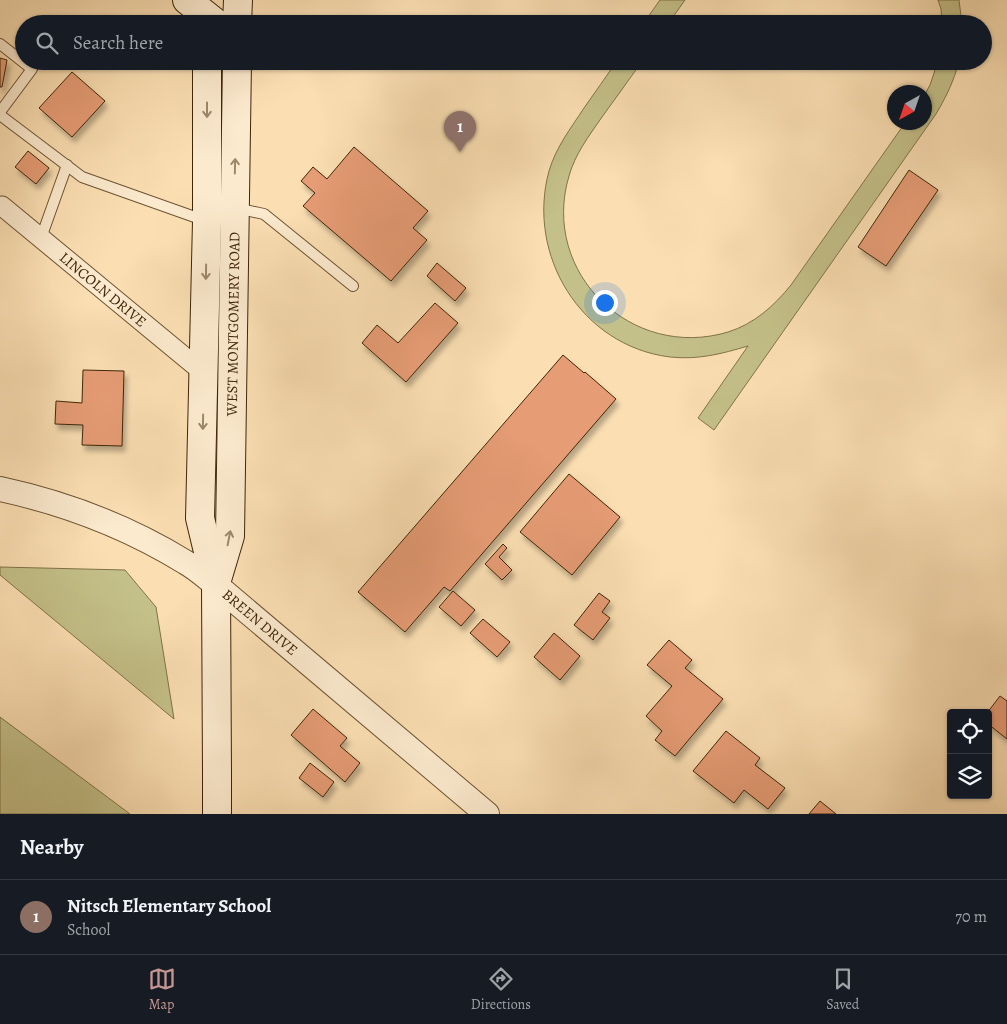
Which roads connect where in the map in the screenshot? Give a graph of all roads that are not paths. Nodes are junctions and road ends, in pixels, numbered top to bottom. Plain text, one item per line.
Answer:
1 (187, 0) edge
2 (238, 0) edge
3 (209, 15) edge
4 (238, 15) edge
5 (0, 44) edge
6 (15, 56) edge
7 (31, 70) edge
8 (208, 70) edge
9 (237, 70) edge
10 (0, 114) edge
11 (67, 165) junction
12 (2, 206) dead end
13 (235, 208) junction
14 (206, 221) junction
15 (41, 238) junction
16 (354, 286) dead end
17 (204, 373) junction
18 (0, 489) edge
19 (216, 585) junction
20 (216, 814) edge
21 (487, 814) edge

1 - 3 main road
2 - 4 main road
5 - 6 lane
7 - 10 lane
8 -> 14 main road, WEST MONTGOMERY ROAD
13 -> 9 main road, WEST MONTGOMERY ROAD
10 - 11 lane
11 - 14 lane
11 - 15 lane
12 - 15 street, LINCOLN DRIVE
13 - 16 lane
19 -> 13 main road, WEST MONTGOMERY ROAD
14 -> 17 main road, WEST MONTGOMERY ROAD
15 - 17 street, LINCOLN DRIVE
17 -> 19 main road, WEST MONTGOMERY ROAD
18 - 19 street, BREEN DRIVE
19 - 20 main road, WEST MONTGOMERY ROAD
19 - 21 street, BREEN DRIVE

